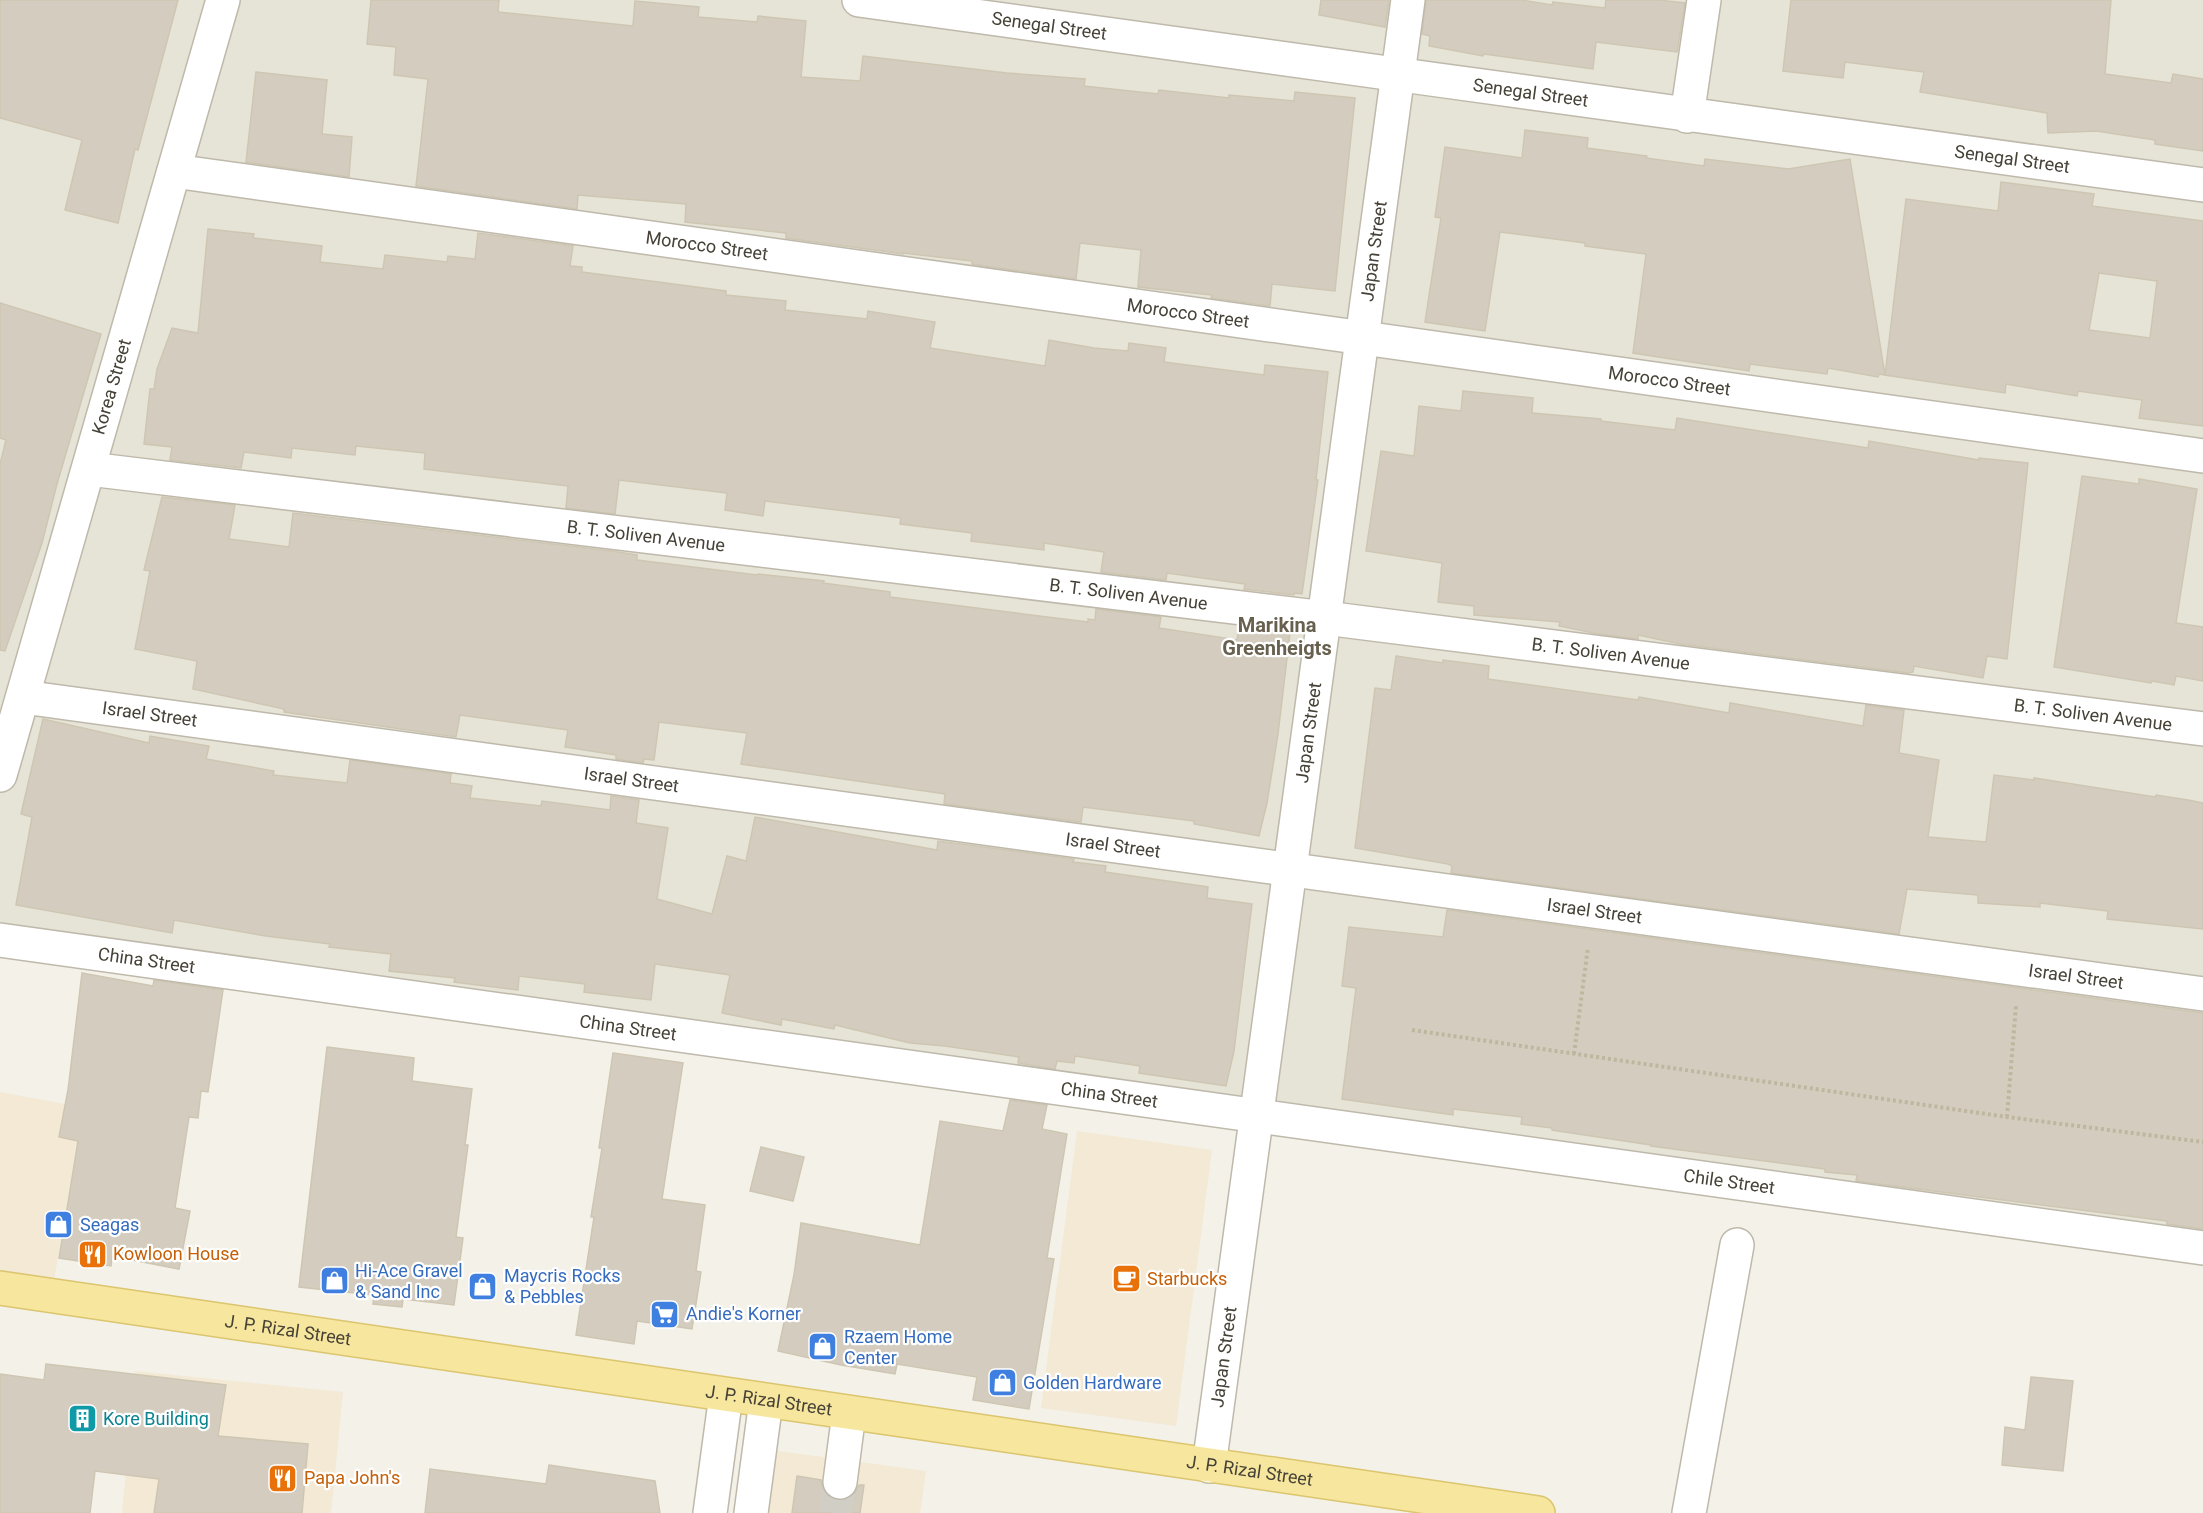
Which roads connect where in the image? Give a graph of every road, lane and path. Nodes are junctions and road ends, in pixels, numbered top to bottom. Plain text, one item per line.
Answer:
1 (223, 0) edge
2 (859, 0) edge
3 (1408, 0) edge
4 (1704, 0) edge
5 (1398, 74) junction
6 (1687, 116) junction
7 (174, 171) junction
8 (2203, 185) edge
9 (1362, 338) junction
10 (2203, 456) edge
11 (89, 469) junction
12 (1325, 618) junction
13 (23, 696) junction
14 (2203, 729) edge
15 (0, 775) edge
16 (1290, 869) junction
17 (1593, 910) junction
18 (0, 940) edge
19 (2019, 968) junction
20 (2203, 994) edge
21 (1412, 1030) dead end
22 (1574, 1054) junction
23 (1256, 1115) junction
24 (2007, 1118) junction
25 (2203, 1142) edge
26 (1737, 1245) dead end
27 (2203, 1248) edge
28 (0, 1288) edge
29 (726, 1395) junction
30 (766, 1401) junction
31 (849, 1413) junction
32 (1209, 1466) junction
33 (840, 1482) tunnel mouth
34 (710, 1513) edge
35 (751, 1513) edge
36 (1538, 1513) edge
37 (1689, 1513) edge

1 - 7 street, Korea Street
2 - 5 street, Senegal Street
3 - 5 street, Japan Street
4 - 6 street
5 - 6 street, Senegal Street
5 - 9 street, Japan Street
6 - 8 street, Senegal Street
7 - 9 street, Morocco Street
7 - 11 street, Korea Street
9 - 10 street, Morocco Street
9 - 12 street, Japan Street
11 - 12 street, B. T. Soliven Avenue
11 - 13 street, Korea Street
12 - 14 street, B. T. Soliven Avenue
12 - 16 street, Japan Street
13 - 15 street, Korea Street
13 - 16 street, Israel Street
16 - 17 street, Israel Street
16 - 23 street, Japan Street
17 - 19 street, Israel Street
17 - 22 path
18 - 23 street, China Street
19 - 20 street, Israel Street
19 - 24 path
21 - 22 path
22 - 24 path
23 - 27 street, Chile Street
23 - 32 street, Japan Street
24 - 25 path
26 - 37 street
28 - 29 main road, J. P. Rizal Street
29 - 30 main road, J. P. Rizal Street
29 - 34 street
30 - 31 main road, J. P. Rizal Street
30 - 35 street
31 - 32 main road, J. P. Rizal Street
31 - 33 street
32 - 36 main road, J. P. Rizal Street

